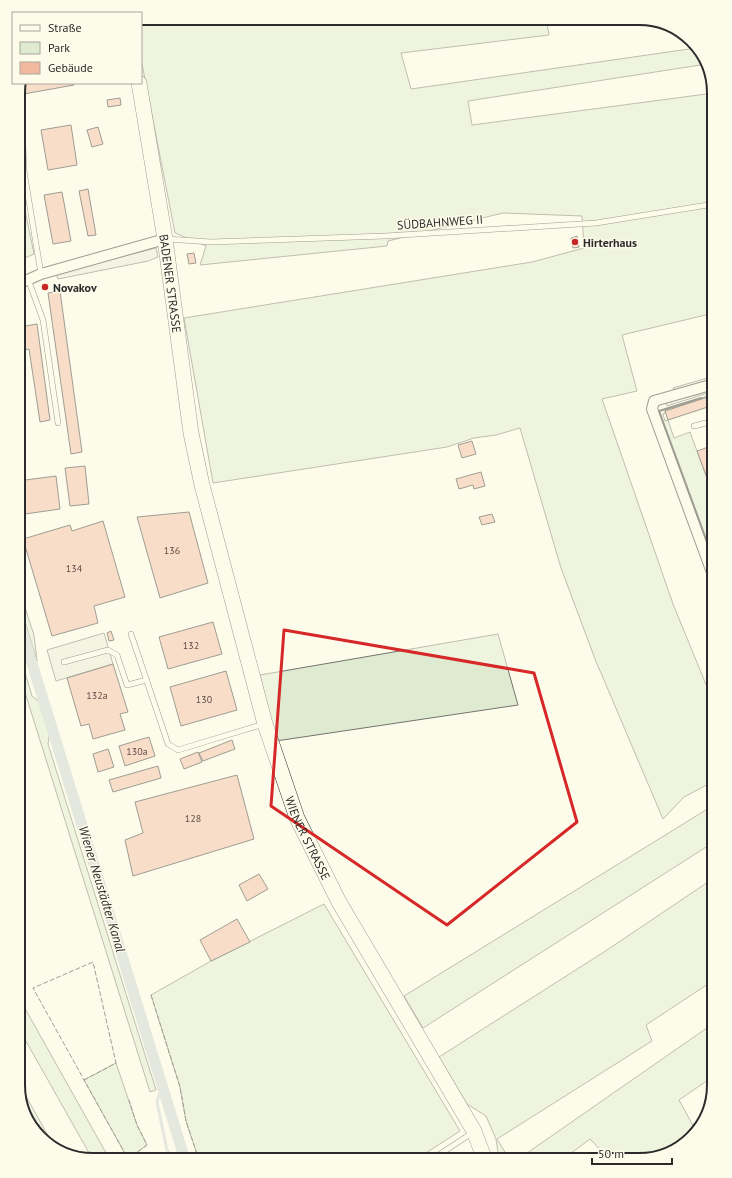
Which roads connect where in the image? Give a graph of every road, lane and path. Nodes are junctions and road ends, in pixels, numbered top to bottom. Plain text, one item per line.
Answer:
1 (139, 84) edge
2 (25, 177) edge
3 (707, 205) edge
4 (165, 239) junction
5 (41, 274) junction
6 (28, 279) junction
7 (25, 280) edge
8 (707, 386) edge
9 (58, 423) dead end
10 (707, 423) edge
11 (694, 426) dead end
12 (202, 485) joint
13 (707, 559) edge
14 (131, 634) dead end
15 (64, 662) dead end
16 (147, 680) junction
17 (265, 724) junction
18 (474, 1131) junction
19 (441, 1153) edge
20 (483, 1153) edge

1 - 4 main road, BADENER STRASSE
2 - 5 lane
3 - 4 lane, SÜDBAHNWEG II
4 - 5 street
4 - 12 main road, BADENER STRASSE
5 - 6 street
6 - 7 street
6 - 9 lane
8 - 13 street
10 - 11 lane
12 - 17 main road, WIENER STRASSE
14 - 16 lane
15 - 16 lane
16 - 17 lane
17 - 18 main road, WIENER STRASSE
18 - 19 lane
18 - 20 main road, WIENER STRASSE

